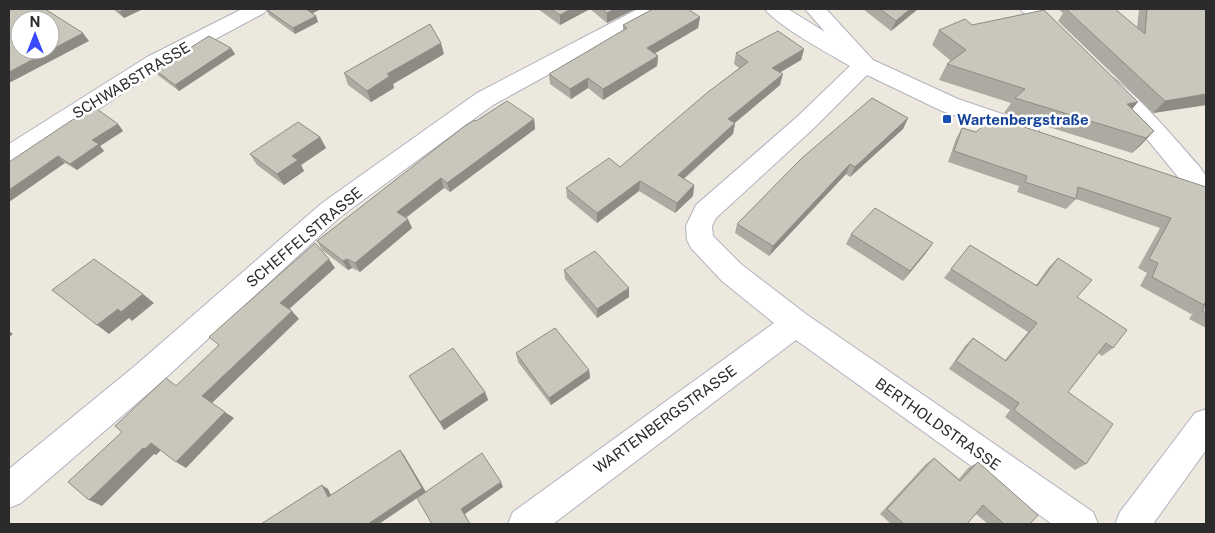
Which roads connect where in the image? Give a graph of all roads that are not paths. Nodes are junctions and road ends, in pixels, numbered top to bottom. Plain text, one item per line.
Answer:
1 (257, 9) edge
2 (654, 9) edge
3 (775, 9) edge
4 (814, 9) edge
5 (1030, 9) edge
6 (865, 64) junction
7 (1048, 138) edge
8 (9, 156) edge
9 (1166, 176) edge
10 (1204, 188) edge
11 (796, 323) junction
12 (1206, 424) edge
13 (9, 492) edge
14 (525, 524) edge
15 (1081, 524) edge
16 (1132, 524) edge

1 - 8 street, SCHWABSTRASSE
2 - 13 street, SCHEFFELSTRASSE
3 - 6 street
4 - 6 street
5 - 10 street
6 - 7 street
6 - 11 street
9 - 10 street
11 - 14 street, WARTENBERGSTRASSE
11 - 15 street, BERTHOLDSTRASSE
12 - 16 street

